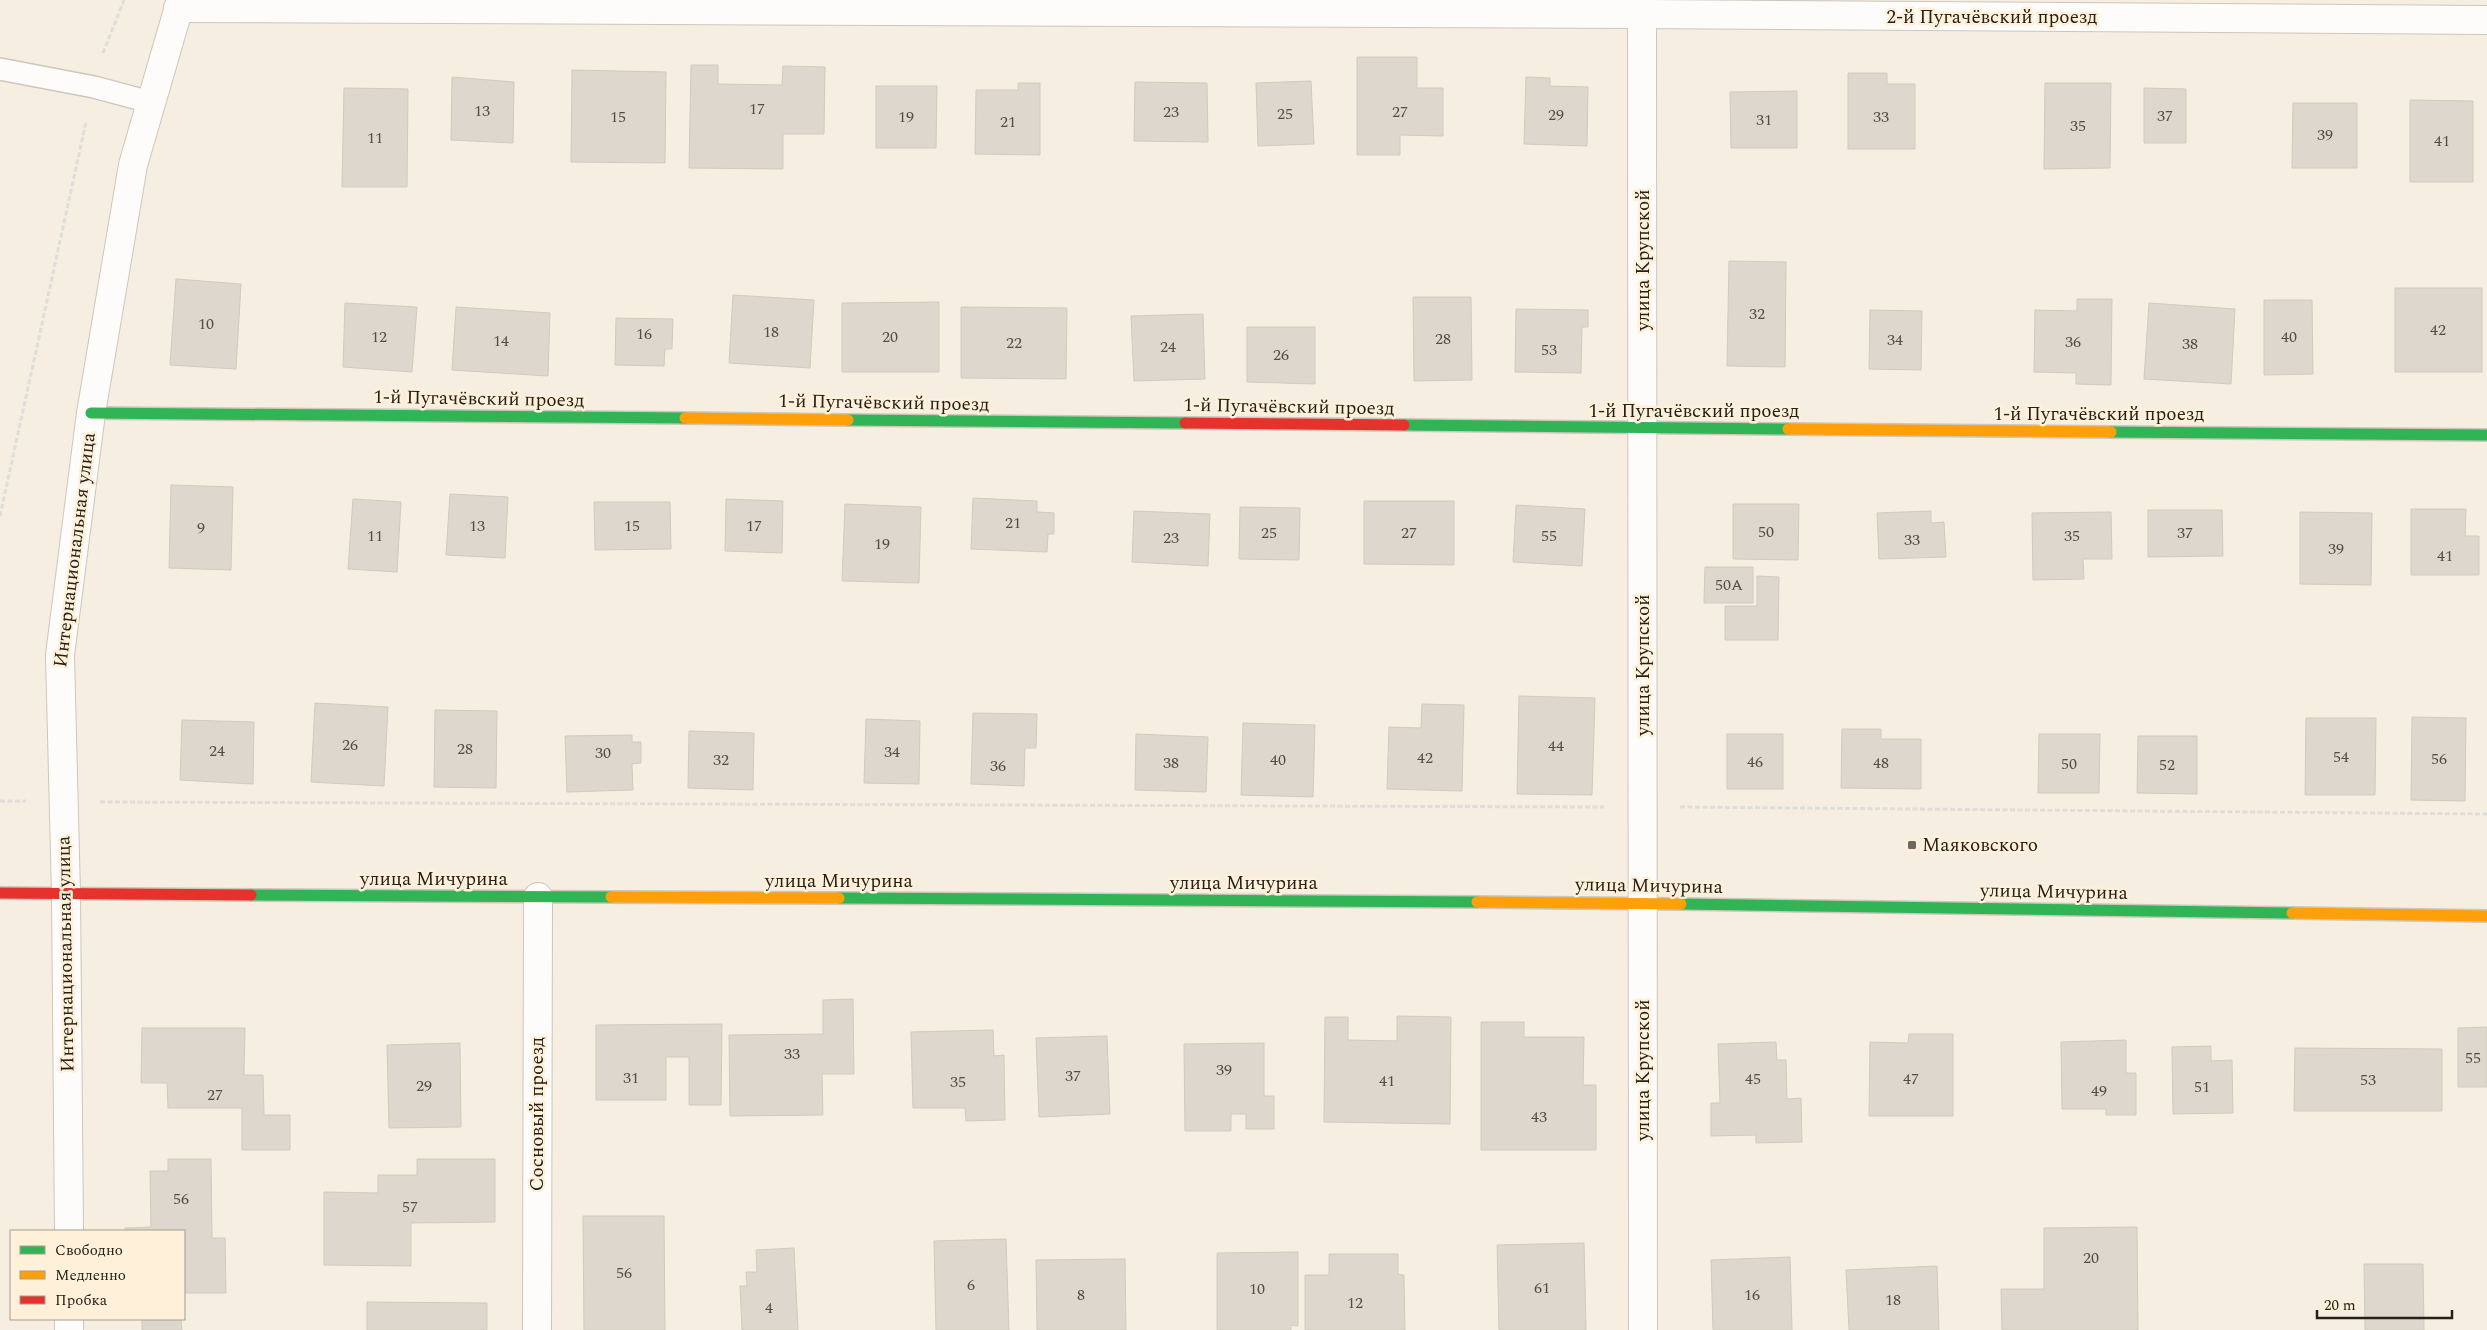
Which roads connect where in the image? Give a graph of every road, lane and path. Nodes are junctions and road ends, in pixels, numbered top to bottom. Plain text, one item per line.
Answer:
1 (124, 0) edge
2 (179, 4) edge
3 (1642, 7) edge
4 (2487, 20) edge
5 (0, 69) edge
6 (94, 87) junction
7 (150, 102) junction
8 (91, 413) junction
9 (1643, 428) junction
10 (2487, 435) edge
11 (0, 516) edge
12 (64, 801) junction
13 (1643, 807) junction
14 (2487, 814) edge
15 (0, 893) edge
16 (66, 894) junction
17 (538, 897) junction
18 (1643, 903) junction
19 (2487, 916) edge
20 (68, 1230) edge
21 (537, 1330) edge
22 (1643, 1330) edge

1 - 6 path
2 - 3 street, 2-й Пугачёвский проезд
2 - 7 street, Интернациональная улица
3 - 4 street, 2-й Пугачёвский проезд
3 - 9 street, улица Крупской
5 - 6 lane
6 - 7 lane
6 - 11 path
7 - 8 street, Интернациональная улица
8 - 9 main road, 1-й Пугачёвский проезд
8 - 12 street, Интернациональная улица
9 - 10 main road, 1-й Пугачёвский проезд
9 - 13 street, улица Крупской
12 - 13 path
12 - 16 street, Интернациональная улица
13 - 14 path
13 - 18 street, улица Крупской
15 - 16 main road, улица Мичурина
16 - 17 main road, улица Мичурина
16 - 20 street, Интернациональная улица
17 - 18 main road, улица Мичурина
17 - 21 street, Сосновый проезд
18 - 19 main road, улица Мичурина
18 - 22 street, улица Крупской

